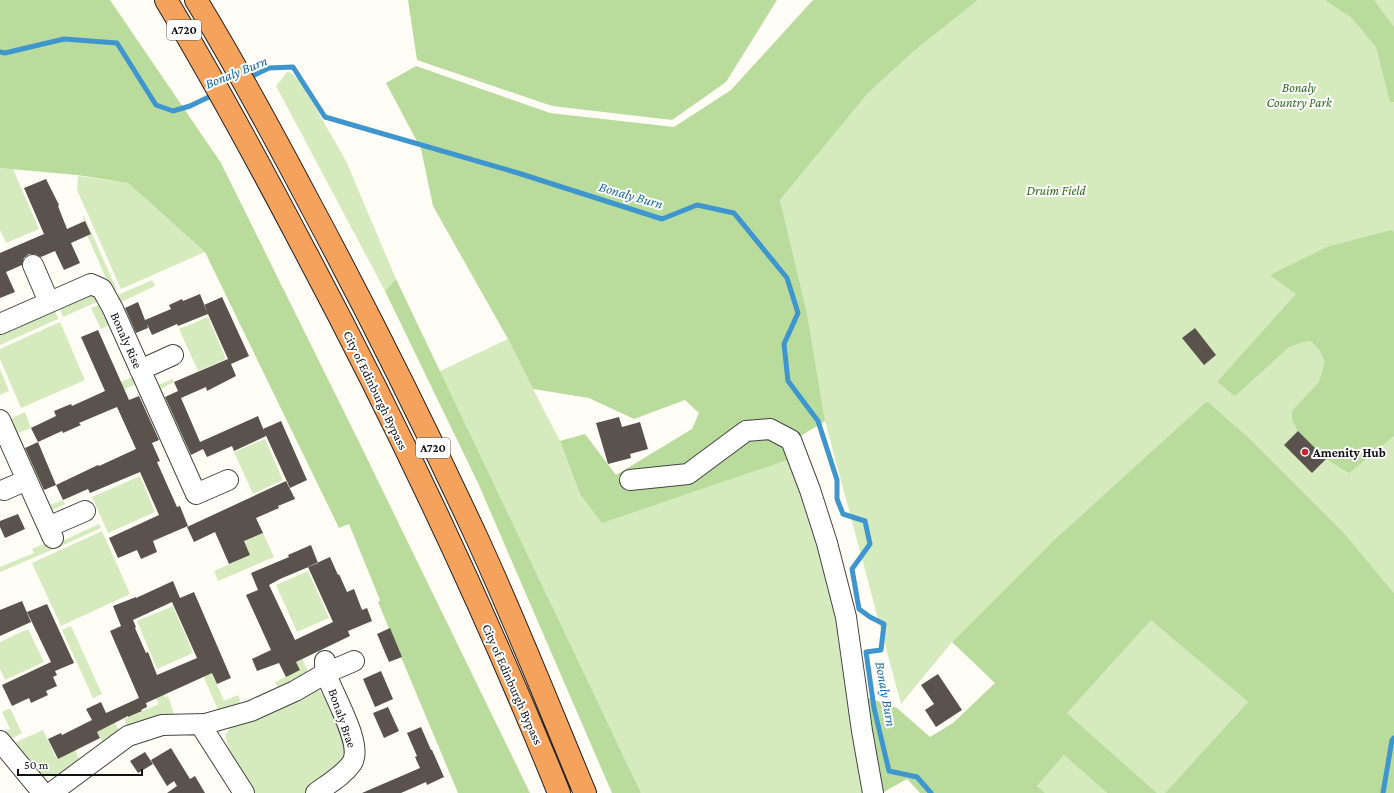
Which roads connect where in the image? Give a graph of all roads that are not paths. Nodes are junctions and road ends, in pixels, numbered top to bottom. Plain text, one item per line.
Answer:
1 (166, 0) edge
2 (196, 0) edge
3 (33, 265) dead end
4 (49, 302) junction
5 (0, 324) edge
6 (173, 355) dead end
7 (140, 370) junction
8 (0, 420) edge
9 (27, 480) junction
10 (228, 480) dead end
11 (630, 480) dead end
12 (4, 490) dead end
13 (85, 511) dead end
14 (354, 661) dead end
15 (325, 666) junction
16 (200, 724) junction
17 (0, 741) edge
18 (43, 793) edge
19 (51, 793) edge
20 (244, 793) edge
21 (316, 793) edge
22 (559, 793) edge
23 (585, 793) edge
24 (873, 793) edge

1 - 22 highway, City of Edinburgh Bypass / A720
2 - 23 highway, City of Edinburgh Bypass / A720
3 - 4 street
4 - 5 street, Bonaly Rise
4 - 7 street, Bonaly Rise
6 - 7 street
7 - 10 street, Bonaly Rise
8 - 9 street
9 - 12 street
9 - 13 street
11 - 24 street
14 - 15 street, Bonaly Brae
15 - 16 street, Bonaly Brae
15 - 21 street, Bonaly Brae
16 - 19 street, Bonaly Brae
16 - 20 street
17 - 18 street

